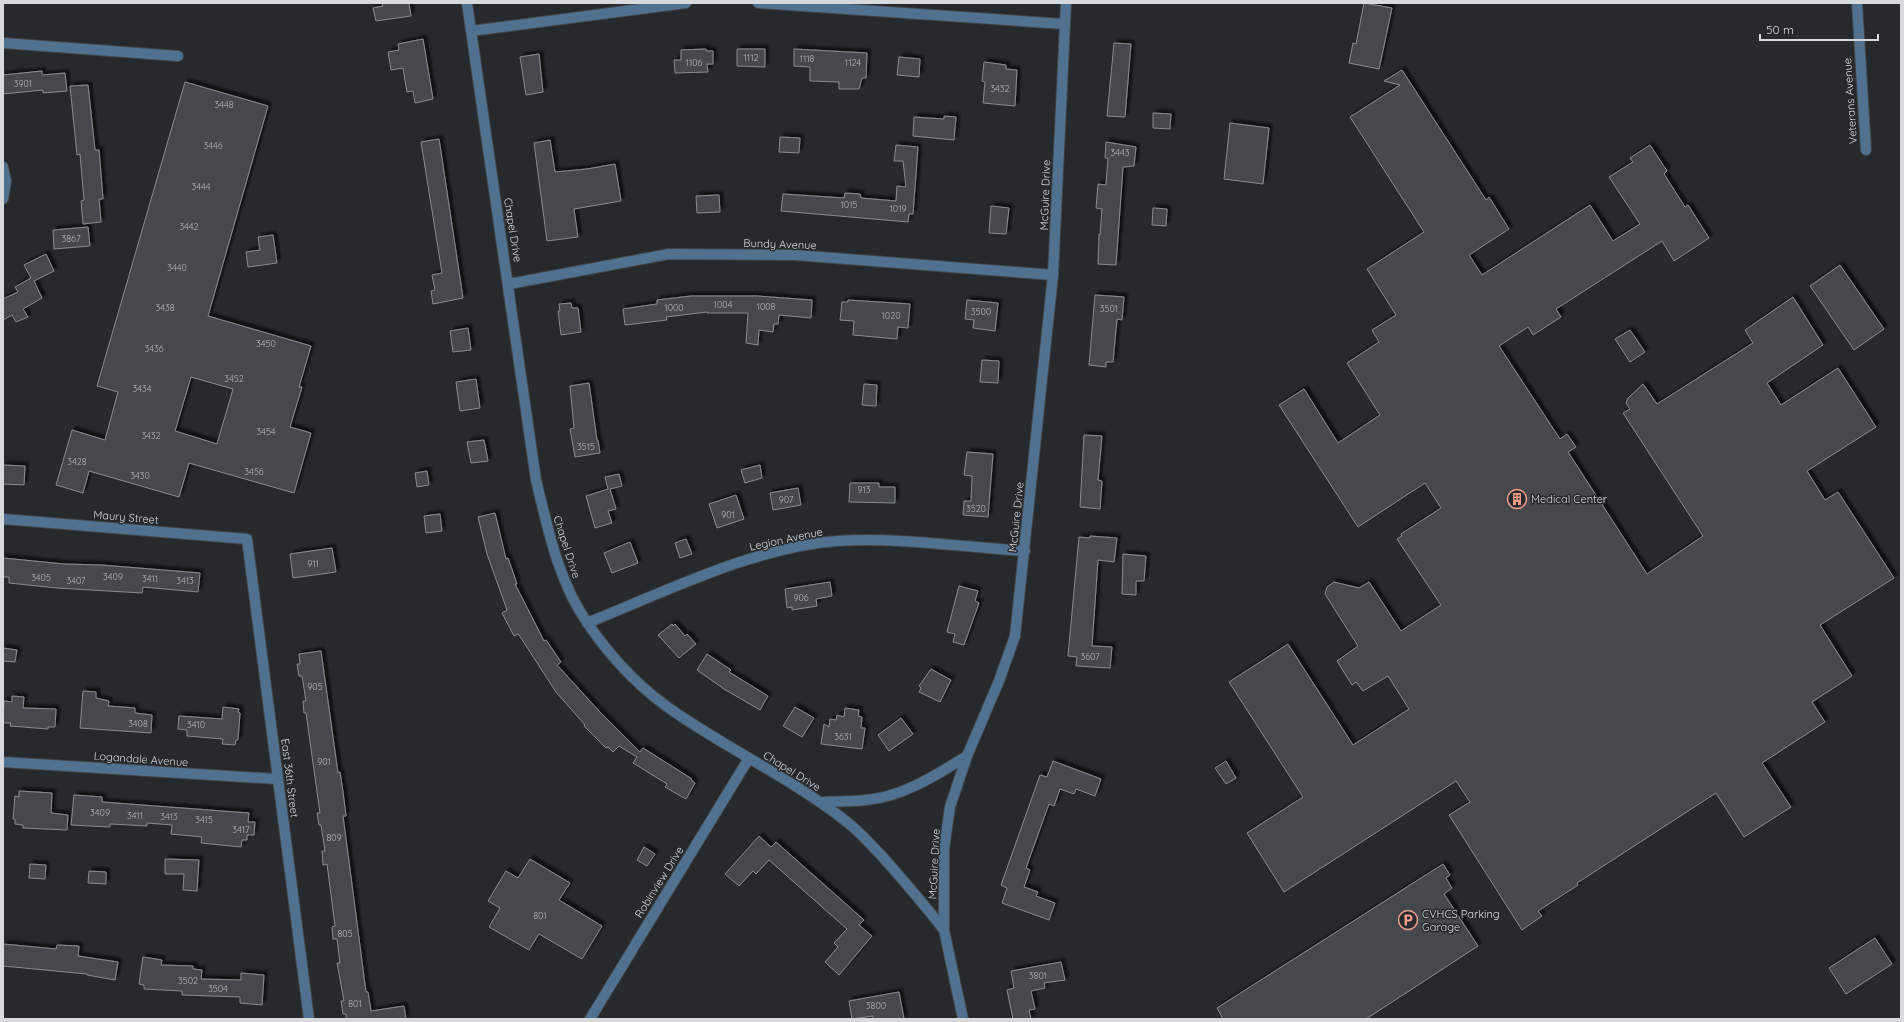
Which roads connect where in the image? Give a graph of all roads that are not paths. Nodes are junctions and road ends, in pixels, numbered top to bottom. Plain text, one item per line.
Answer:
1 (466, 3) edge
2 (686, 3) edge
3 (758, 3) edge
4 (1066, 3) edge
5 (1856, 3) edge
6 (1064, 24) junction
7 (471, 31) junction
8 (3, 43) edge
9 (178, 56) dead end
10 (1866, 150) dead end
11 (3, 167) edge
12 (3, 199) edge
13 (1053, 275) junction
14 (508, 284) junction
15 (3, 519) edge
16 (247, 539) joint
17 (1025, 551) junction
18 (588, 623) junction
19 (967, 756) junction
20 (749, 758) junction
21 (3, 762) edge
22 (278, 779) junction
23 (820, 802) junction
24 (944, 930) junction
25 (309, 1019) edge
26 (590, 1019) edge
27 (963, 1019) edge

1 - 7 street, Chapel Drive
2 - 7 street
3 - 6 street
4 - 6 street, McGuire Drive
5 - 10 street, Veterans Avenue
6 - 13 street, McGuire Drive
7 - 14 street, Chapel Drive
8 - 9 street
11 - 12 street
13 - 14 street, Bundy Avenue
13 - 17 street, McGuire Drive
14 - 18 street, Chapel Drive
15 - 16 street, Maury Street
16 - 22 street, East 36th Street
17 - 18 street, Legion Avenue
17 - 19 street, McGuire Drive
18 - 20 street, Chapel Drive
19 - 23 street
19 - 24 street, McGuire Drive
20 - 23 street, Chapel Drive
20 - 26 street, Robinview Drive
21 - 22 street, Logandale Avenue
22 - 25 street, East 36th Street
23 - 24 street, Chapel Drive
24 - 27 street, McGuire Drive

